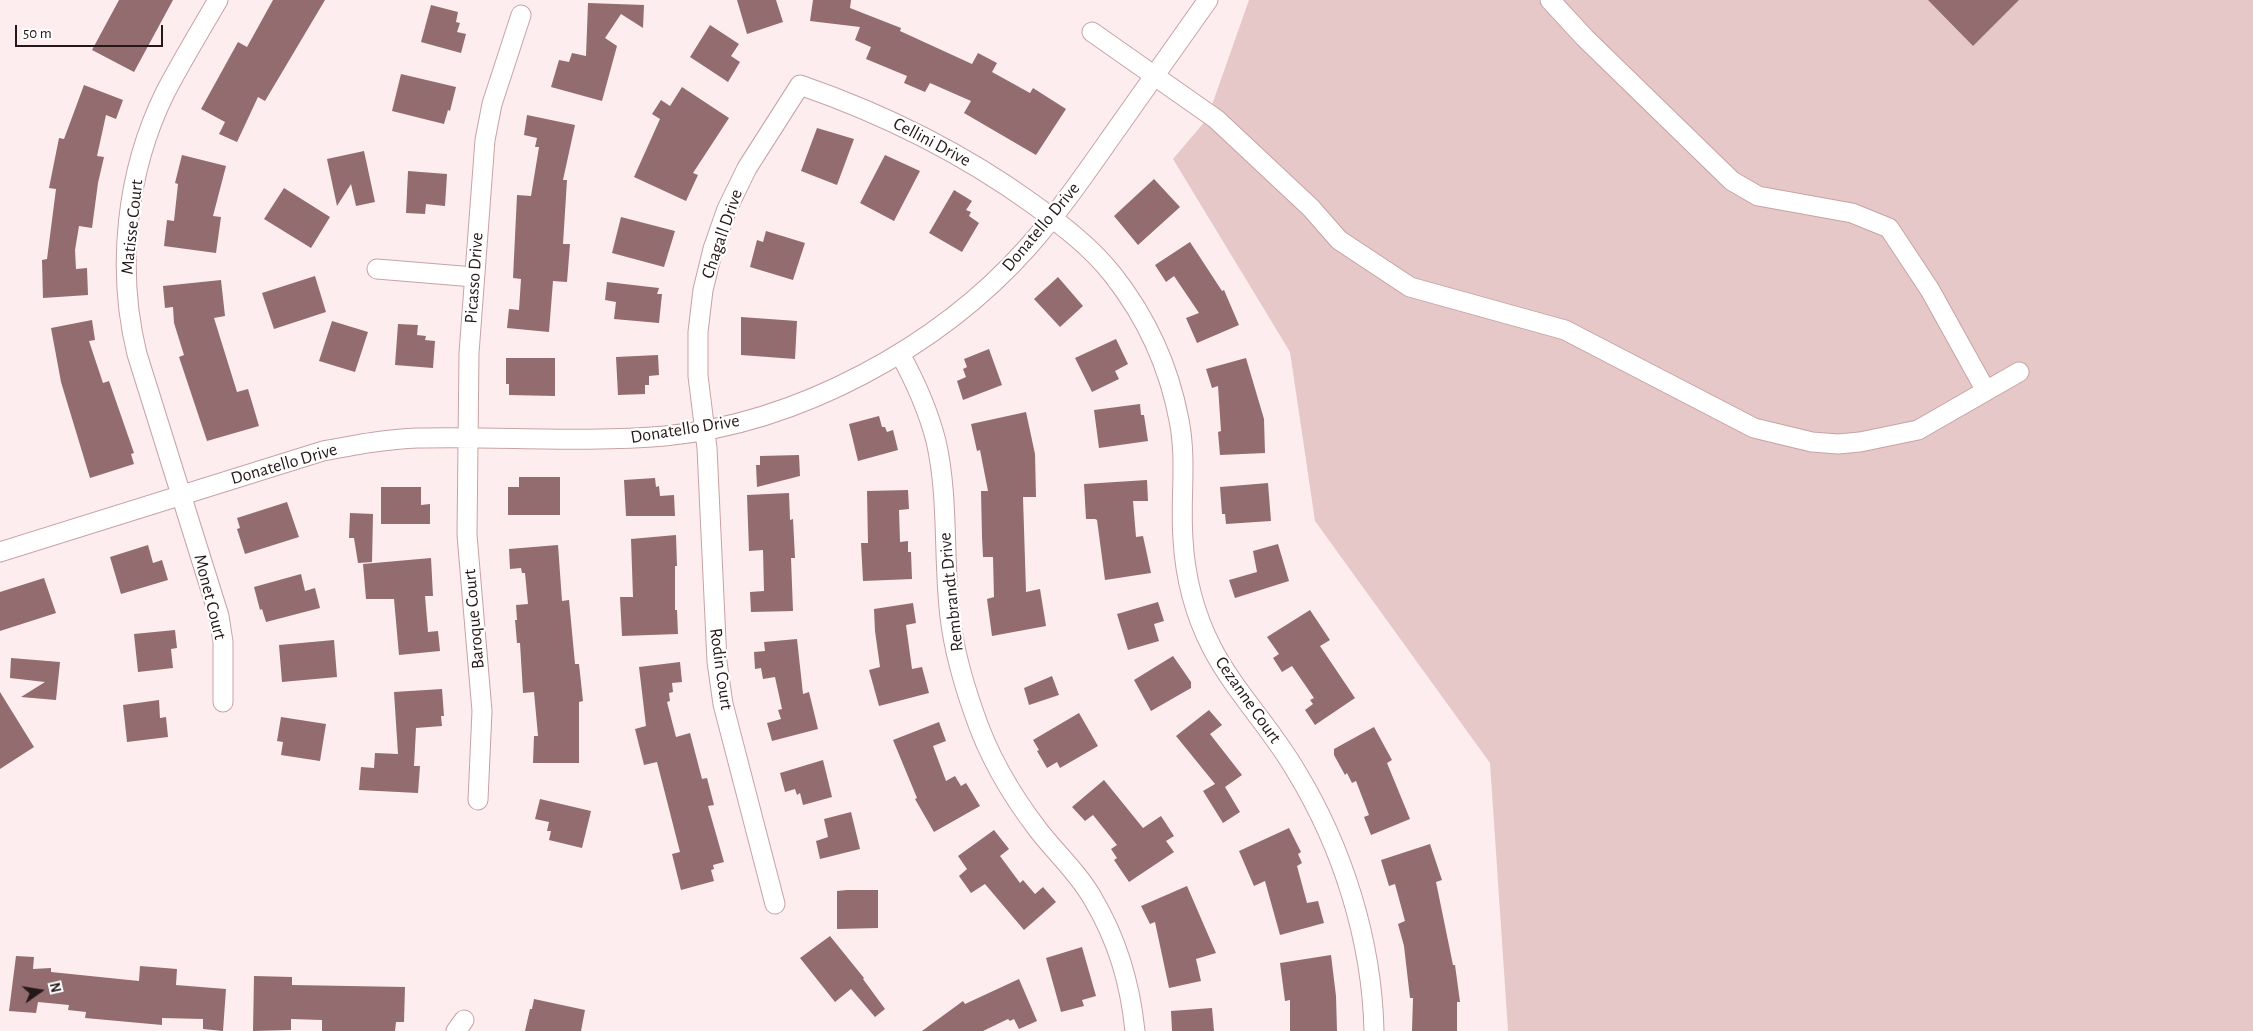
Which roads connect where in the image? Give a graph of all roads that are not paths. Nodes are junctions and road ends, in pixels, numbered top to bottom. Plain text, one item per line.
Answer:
1 (218, 0) edge
2 (1208, 0) edge
3 (1550, 0) edge
4 (521, 15) dead end
5 (1092, 32) dead end
6 (1154, 77) junction
7 (800, 85) joint
8 (1053, 218) junction
9 (377, 269) dead end
10 (474, 277) junction
11 (900, 354) junction
12 (2020, 372) dead end
13 (1986, 391) junction
14 (704, 429) junction
15 (468, 438) junction
16 (182, 495) junction
17 (0, 552) edge
18 (223, 702) dead end
19 (478, 800) dead end
20 (775, 904) dead end
21 (1135, 1031) edge
22 (1374, 1031) edge

1 - 16 street, Matisse Court
2 - 6 street, Donatello Drive
3 - 13 street
4 - 10 street, Picasso Drive
5 - 6 street
6 - 8 street, Donatello Drive
6 - 13 street
7 - 8 street, Cellini Drive
7 - 14 street, Chagall Drive
8 - 11 street, Donatello Drive
8 - 22 street, Cezanne Court
9 - 10 street
10 - 15 street, Picasso Drive
11 - 14 street, Donatello Drive
11 - 21 street, Rembrandt Drive
12 - 13 street
14 - 15 street, Donatello Drive
14 - 20 street, Rodin Court
15 - 16 street, Donatello Drive
15 - 19 street, Baroque Court
16 - 17 street, Donatello Drive
16 - 18 street, Monet Court

